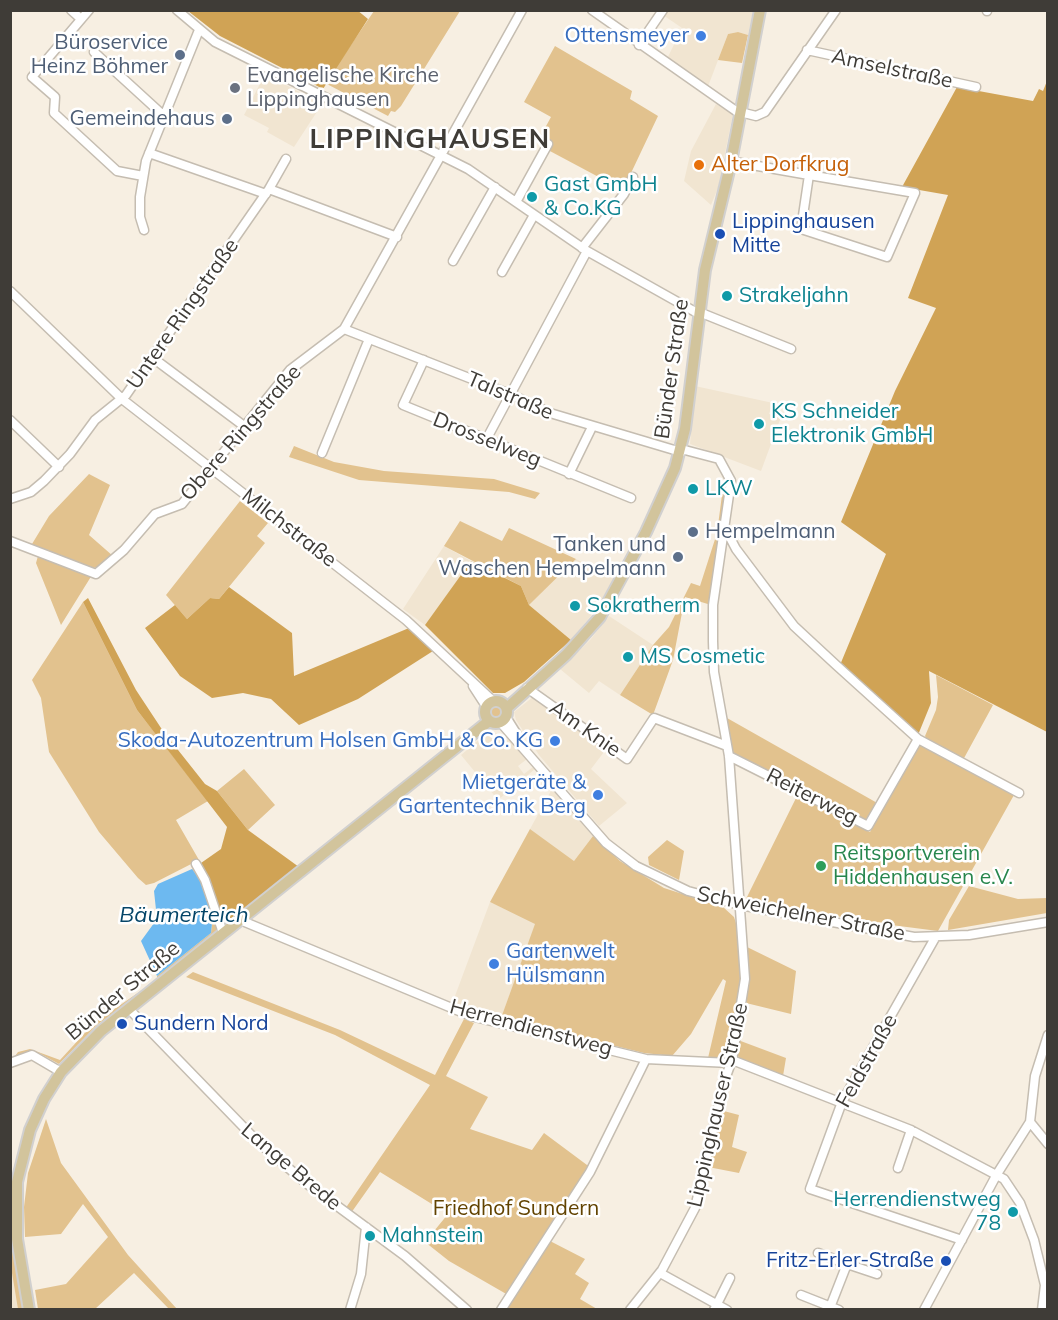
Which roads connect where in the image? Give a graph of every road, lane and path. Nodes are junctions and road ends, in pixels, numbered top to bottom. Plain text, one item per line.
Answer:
1 (71, 10) edge
2 (89, 10) edge
3 (177, 10) edge
4 (522, 10) edge
5 (592, 10) edge
6 (663, 10) edge
7 (760, 10) edge
8 (836, 10) edge
9 (81, 19) junction
10 (199, 30) junction
11 (639, 45) junction
12 (807, 50) junction
13 (94, 52) dead end
14 (976, 87) dead end
15 (740, 113) junction
16 (164, 116) junction
17 (548, 144) dead end
18 (149, 153) junction
19 (442, 155) junction
20 (286, 159) dead end
21 (731, 162) junction
22 (809, 175) junction
23 (143, 176) junction
24 (633, 177) dead end
25 (495, 187) junction
26 (267, 191) junction
27 (516, 202) junction
28 (534, 215) junction
29 (144, 230) dead end
30 (397, 237) junction
31 (585, 250) junction
32 (453, 261) dead end
33 (502, 272) dead end
34 (11, 292) edge
35 (699, 313) junction
36 (344, 329) junction
37 (369, 339) junction
38 (791, 349) dead end
39 (153, 358) junction
40 (424, 360) junction
41 (510, 394) junction
42 (123, 399) junction
43 (10, 420) edge
44 (244, 426) junction
45 (592, 427) junction
46 (486, 440) junction
47 (681, 450) junction
48 (322, 453) dead end
49 (59, 467) junction
50 (210, 468) junction
51 (569, 474) junction
52 (631, 498) dead end
53 (10, 499) edge
54 (726, 530) junction
55 (10, 541) edge
56 (722, 549) junction
57 (736, 549) junction
58 (527, 688) junction
59 (496, 712) junction
60 (918, 739) junction
61 (727, 746) junction
62 (729, 756) junction
63 (1019, 793) dead end
64 (196, 864) dead end
65 (740, 905) junction
66 (240, 920) junction
67 (1047, 922) edge
68 (224, 933) junction
69 (935, 938) junction
70 (129, 1009) junction
71 (1047, 1035) edge
72 (646, 1059) junction
73 (731, 1061) junction
74 (10, 1063) edge
75 (62, 1072) junction
76 (842, 1102) junction
77 (1030, 1122) junction
78 (911, 1130) junction
79 (1047, 1144) edge
80 (898, 1168) dead end
81 (997, 1174) junction
82 (366, 1227) junction
83 (962, 1240) junction
84 (818, 1253) dead end
85 (847, 1264) junction
86 (660, 1273) junction
87 (877, 1274) dead end
88 (730, 1278) dead end
89 (801, 1295) dead end
90 (715, 1307) edge
91 (830, 1308) edge
92 (29, 1310) edge
93 (350, 1310) edge
94 (467, 1310) edge
95 (501, 1310) edge
96 (630, 1310) edge
97 (728, 1310) edge
98 (840, 1310) edge
99 (924, 1310) edge
100 (1042, 1310) edge

1 - 9 street
2 - 9 street
3 - 10 street
4 - 19 street, Obere Ringstraße
5 - 11 street
6 - 11 street
7 - 15 main road, Bünder Straße
8 - 12 street
9 - 23 street
10 - 16 street
10 - 19 street
11 - 15 street
12 - 14 street, Amselstraße
12 - 15 street
13 - 16 street
15 - 21 main road, Bünder Straße
16 - 18 street
17 - 27 street
18 - 23 street
18 - 26 street
19 - 25 street
19 - 30 street, Obere Ringstraße
20 - 26 street, Untere Ringstraße
21 - 22 street
21 - 35 main road, Bünder Straße
22 - 22 street
23 - 29 street
24 - 31 street
25 - 27 street
25 - 32 street
26 - 30 street
26 - 39 street, Untere Ringstraße
27 - 28 street
28 - 31 street
28 - 33 street
30 - 36 street, Obere Ringstraße
31 - 35 street
31 - 41 street
34 - 42 street, Milchstraße
35 - 38 street
35 - 47 main road, Bünder Straße
36 - 37 street, Talstraße
36 - 44 street, Obere Ringstraße
37 - 40 street, Talstraße
37 - 48 street
39 - 42 street, Untere Ringstraße
39 - 44 street
40 - 41 street, Talstraße
40 - 46 street, Drosselweg
41 - 45 street, Talstraße
41 - 46 street
42 - 49 street, Untere Ringstraße
42 - 50 street, Milchstraße
43 - 49 street
44 - 50 street, Obere Ringstraße
45 - 47 street, Talstraße
45 - 51 street
46 - 51 street, Drosselweg
47 - 54 street, Lippinghauser Straße
47 - 58 main road, Bünder Straße
49 - 53 street, Untere Ringstraße
50 - 55 street, Obere Ringstraße
50 - 59 street, Milchstraße
51 - 52 street, Drosselweg
54 - 56 street, Lippinghauser Straße
54 - 57 street
56 - 57 street
56 - 61 street, Lippinghauser Straße
57 - 60 street
58 - 59 main road, Bünder Straße
58 - 61 street, Am Knie
59 - 65 street, Schweichelner Straße
59 - 66 main road, Bünder Straße
60 - 62 street, Reiterweg
60 - 63 street
61 - 62 street, Lippinghauser Straße
62 - 65 street, Lippinghauser Straße
64 - 68 street
65 - 69 street, Schweichelner Straße
65 - 73 street, Lippinghauser Straße
66 - 68 main road, Bünder Straße
66 - 72 street, Herrendienstweg
67 - 69 street, Schweichelner Straße
68 - 70 main road, Bünder Straße
69 - 76 street, Feldstraße
70 - 75 main road, Bünder Straße
70 - 82 street, Lange Brede
71 - 77 street
72 - 73 street, Herrendienstweg
72 - 95 street
73 - 76 street, Herrendienstweg
73 - 86 street, Lippinghauser Straße
74 - 75 street
75 - 92 main road, Bünder Straße
76 - 78 street, Herrendienstweg
76 - 83 street, Feldstraße
77 - 79 street
77 - 81 street
78 - 80 street
78 - 81 street, Herrendienstweg
81 - 83 street
81 - 100 street, Herrendienstweg
82 - 93 street
82 - 94 street, Lange Brede
83 - 99 street
84 - 85 street
85 - 87 street
85 - 91 street
86 - 90 street
86 - 96 street, Lippinghauser Straße
88 - 90 street
89 - 91 street
90 - 97 street
91 - 98 street

